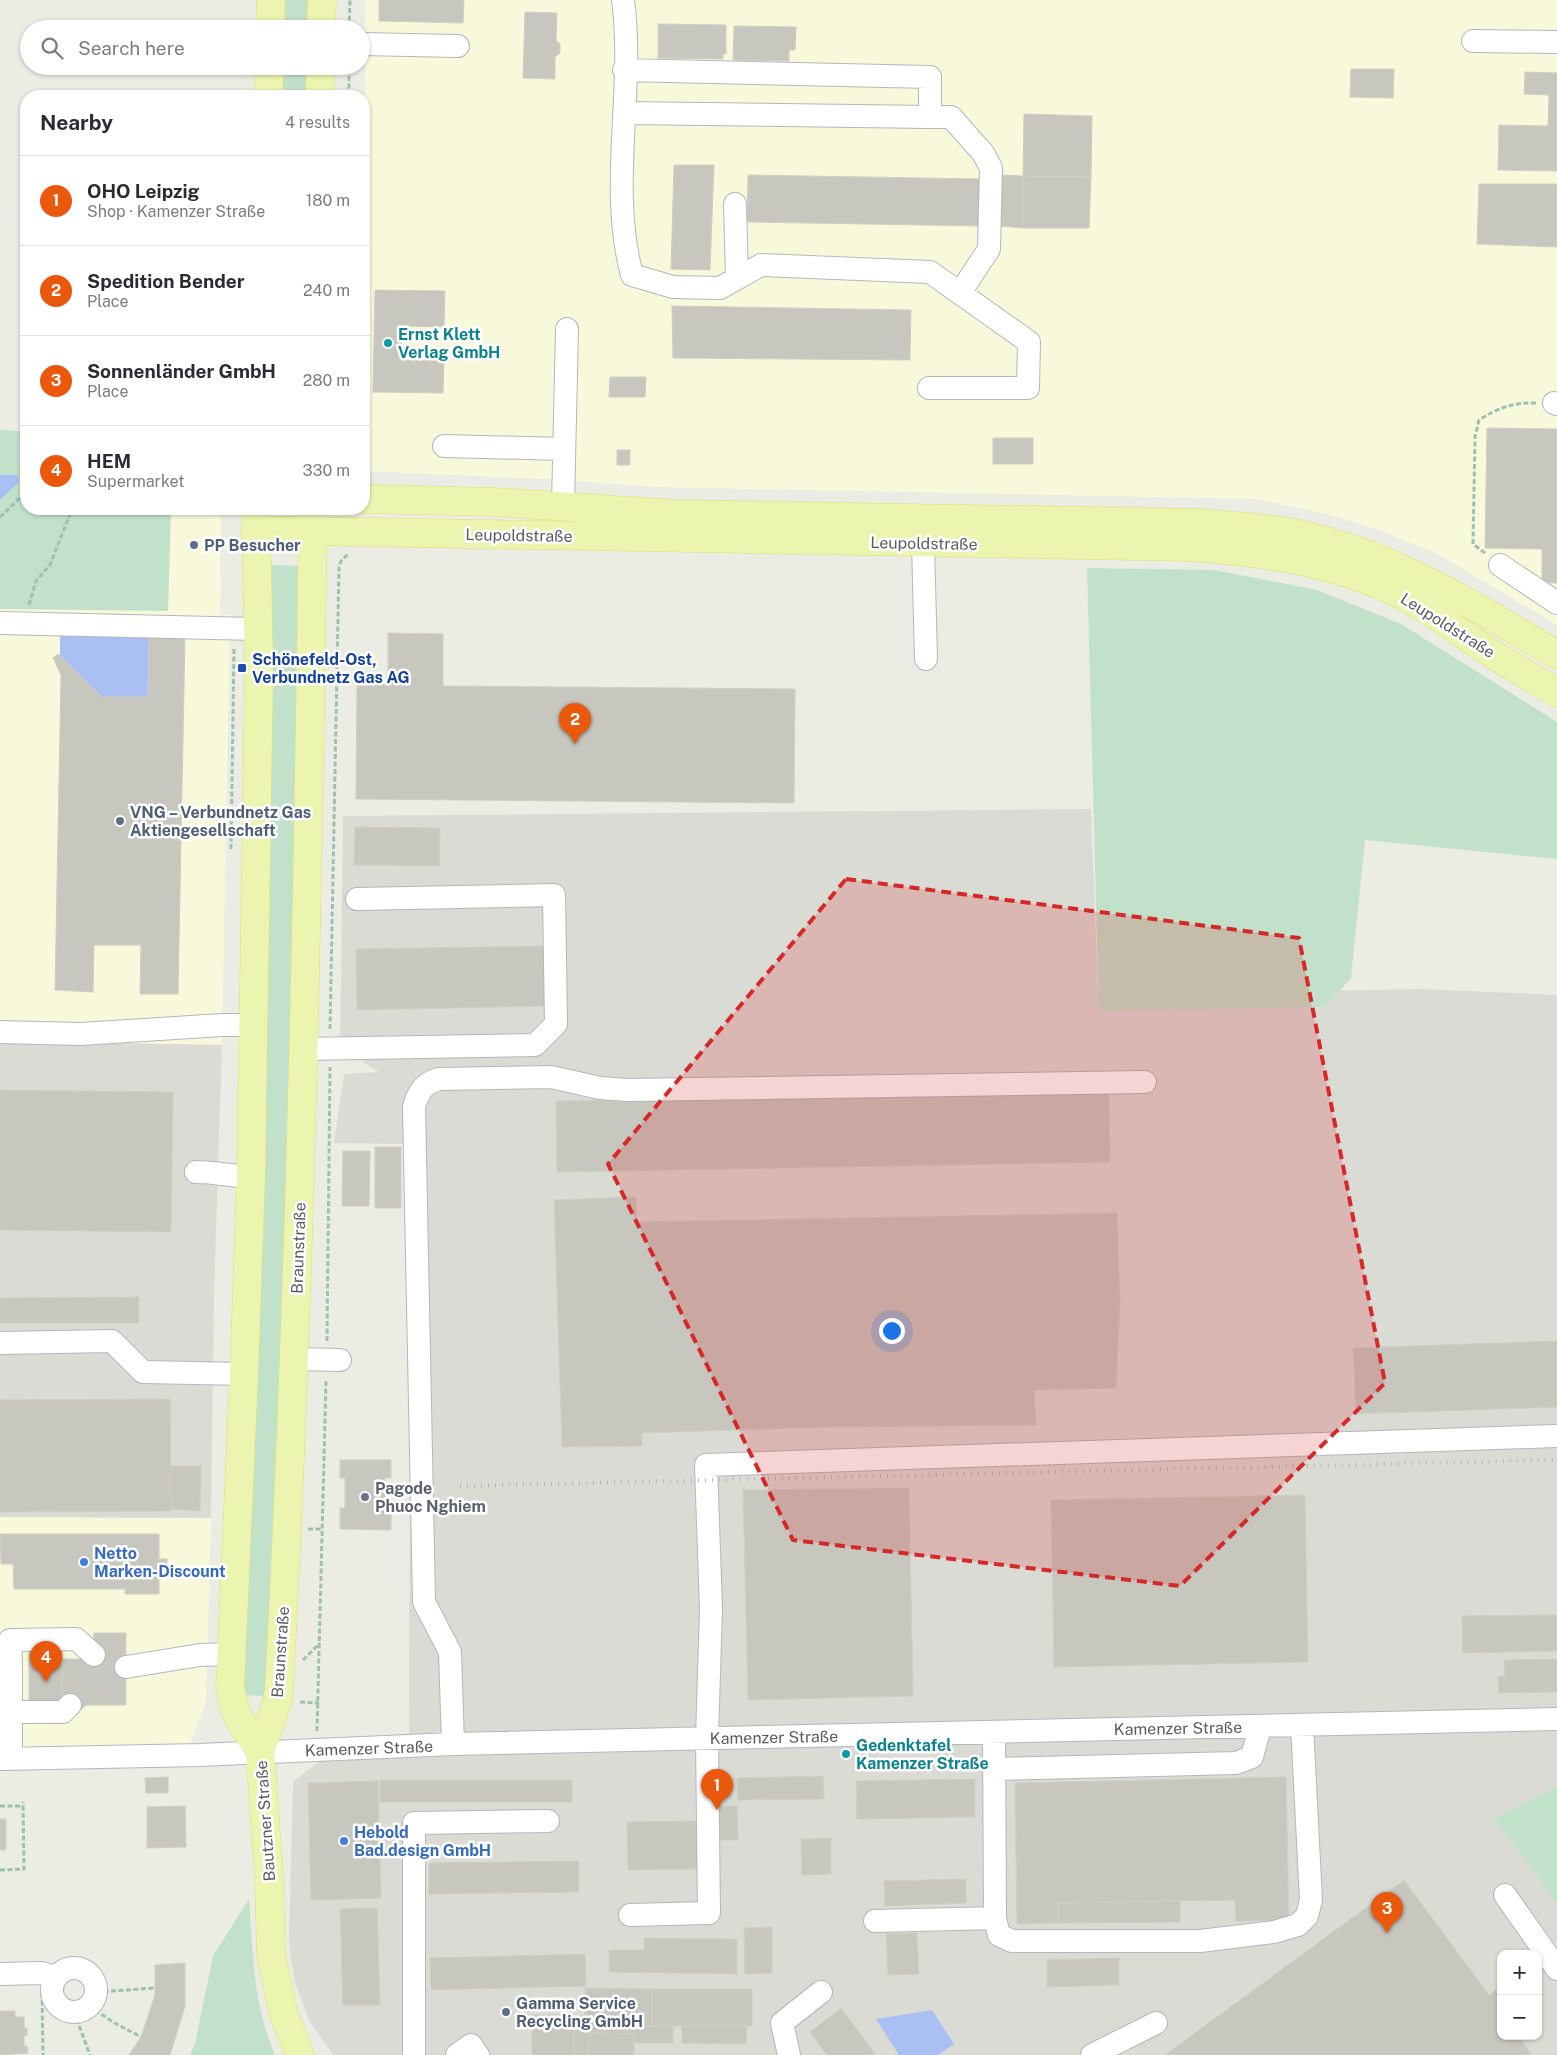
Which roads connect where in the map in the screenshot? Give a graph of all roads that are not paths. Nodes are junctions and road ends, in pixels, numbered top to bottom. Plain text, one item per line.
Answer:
1 (271, 0) edge
2 (322, 0) edge
3 (623, 0) edge
4 (270, 20) edge
5 (321, 20) edge
6 (1473, 41) dead end
7 (1557, 42) edge
8 (370, 44) edge
9 (458, 46) dead end
10 (624, 70) junction
11 (269, 75) edge
12 (320, 75) edge
13 (268, 90) edge
14 (320, 90) edge
15 (624, 113) junction
16 (930, 117) junction
17 (735, 204) dead end
18 (737, 278) junction
19 (960, 293) junction
20 (567, 329) dead end
21 (929, 388) dead end
22 (444, 446) dead end
23 (564, 449) junction
24 (370, 499) edge
25 (563, 505) junction
26 (255, 519) edge
27 (313, 520) edge
28 (923, 543) junction
29 (1500, 565) road end
30 (1557, 603) edge
31 (0, 623) edge
32 (246, 629) junction
33 (1557, 655) edge
34 (926, 660) dead end
35 (1557, 693) edge
36 (357, 899) dead end
37 (253, 1025) junction
38 (0, 1032) edge
39 (303, 1049) junction
40 (1145, 1082) dead end
41 (196, 1172) dead end
42 (251, 1177) junction
43 (0, 1343) edge
44 (294, 1359) junction
45 (333, 1360) road end
46 (244, 1374) junction
47 (1557, 1436) edge
48 (230, 1654) junction
49 (94, 1656) dead end
50 (6, 1664) edge
51 (126, 1667) tunnel mouth
52 (70, 1706) tunnel mouth
53 (11, 1712) junction
54 (1557, 1718) edge
55 (1302, 1726) junction
56 (1260, 1727) junction
57 (994, 1732) junction
58 (707, 1738) junction
59 (453, 1744) junction
60 (260, 1752) junction
61 (5, 1759) edge
62 (994, 1769) junction
63 (548, 1821) dead end
64 (1505, 1895) dead end
65 (630, 1915) dead end
66 (995, 1918) junction
67 (875, 1921) dead end
68 (1557, 1969) edge
69 (0, 1974) edge
70 (49, 1975) junction
71 (821, 1992) dead end
72 (1156, 2023) dead end
73 (300, 2055) edge
74 (414, 2055) edge
75 (457, 2055) edge
76 (478, 2055) edge
77 (789, 2055) edge
78 (1092, 2055) edge

1 - 4 main road
2 - 5 main road
3 - 10 street
6 - 7 street
8 - 9 street
10 - 15 street
10 - 16 street
11 - 13 main road
12 - 14 main road
15 - 16 street
15 - 18 street
16 - 19 street
17 - 18 street
18 - 19 street
19 - 21 street
20 - 23 street
22 - 23 street
23 - 25 street
24 - 25 main road, Leupoldstraße
25 - 33 main road, Leupoldstraße
26 - 27 main road, Leupoldstraße
26 - 32 main road
27 - 28 main road, Leupoldstraße
27 - 39 main road, Braunstraße
28 - 34 street
28 - 35 main road, Leupoldstraße
29 - 30 street
31 - 32 street
32 - 37 main road
36 - 39 street
37 - 38 street
37 - 42 main road
39 - 44 main road, Braunstraße
40 - 59 street
41 - 42 street
42 - 46 main road
43 - 46 street
44 - 45 street
44 - 60 main road, Braunstraße
46 - 48 main road
47 - 58 street
48 - 51 street
48 - 60 main road
49 - 50 street
50 - 53 street
52 - 53 street
53 - 61 street
54 - 55 street, Kamenzer Straße
55 - 56 street, Kamenzer Straße
55 - 66 street
56 - 57 street, Kamenzer Straße
56 - 62 street
57 - 58 street, Kamenzer Straße
57 - 62 street
58 - 59 street, Kamenzer Straße
58 - 65 street
59 - 60 street, Kamenzer Straße
60 - 61 street, Bautzner Straße
60 - 73 main road, Bautzner Straße
62 - 66 street
63 - 74 street
64 - 68 street
66 - 67 street
69 - 70 street
70 - 70 street
71 - 77 street
72 - 78 street
75 - 76 street

